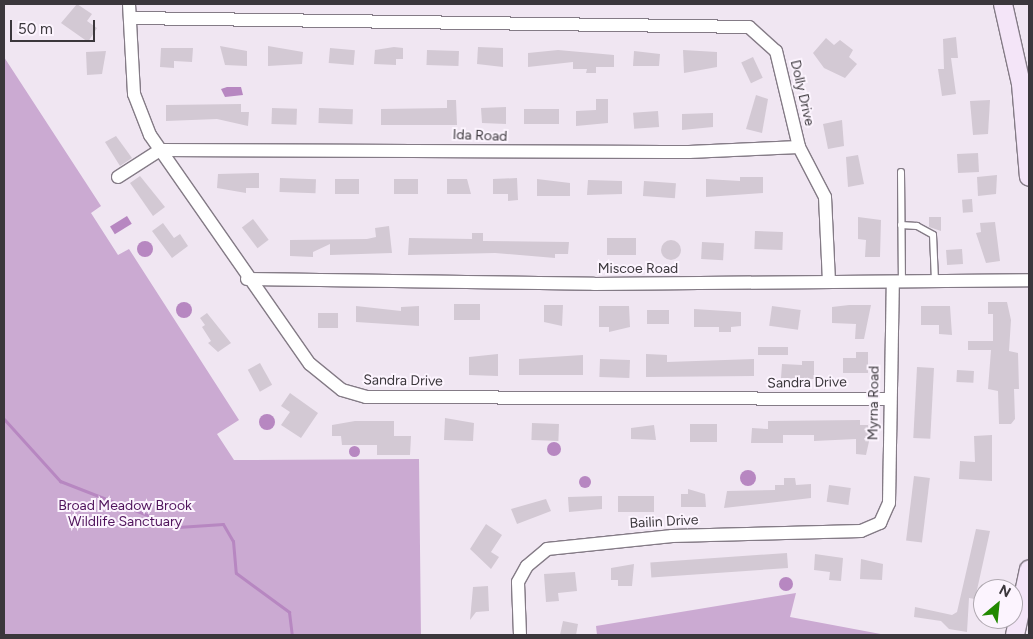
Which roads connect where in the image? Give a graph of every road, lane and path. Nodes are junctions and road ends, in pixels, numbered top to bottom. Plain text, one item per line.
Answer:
1 (129, 4) edge
2 (1003, 4) edge
3 (130, 18) junction
4 (799, 147) junction
5 (160, 150) junction
6 (901, 172) dead end
7 (118, 177) dead end
8 (1029, 177) edge
9 (901, 225) junction
10 (246, 279) junction
11 (1029, 280) edge
12 (830, 282) junction
13 (897, 283) junction
14 (935, 283) junction
15 (890, 399) junction
16 (880, 523) joint
17 (1029, 569) edge
18 (1026, 599) edge
19 (520, 635) edge
20 (1015, 635) edge

1 - 3 street, Sandra Drive
2 - 8 main road
3 - 4 street, Dolly Drive
3 - 5 street, Sandra Drive
4 - 5 street, Ida Road
4 - 12 street, Dolly Drive
5 - 7 street
5 - 10 street, Sandra Drive
6 - 9 lane
9 - 13 lane
9 - 14 lane
10 - 12 street, Miscoe Road
10 - 15 street, Sandra Drive
11 - 14 street, Miscoe Road
12 - 13 street, Miscoe Road
13 - 14 street, Miscoe Road
13 - 15 street, Myrna Road
15 - 16 street, Myrna Road
16 - 19 street, Bailin Drive
17 - 18 main road
18 - 20 main road

